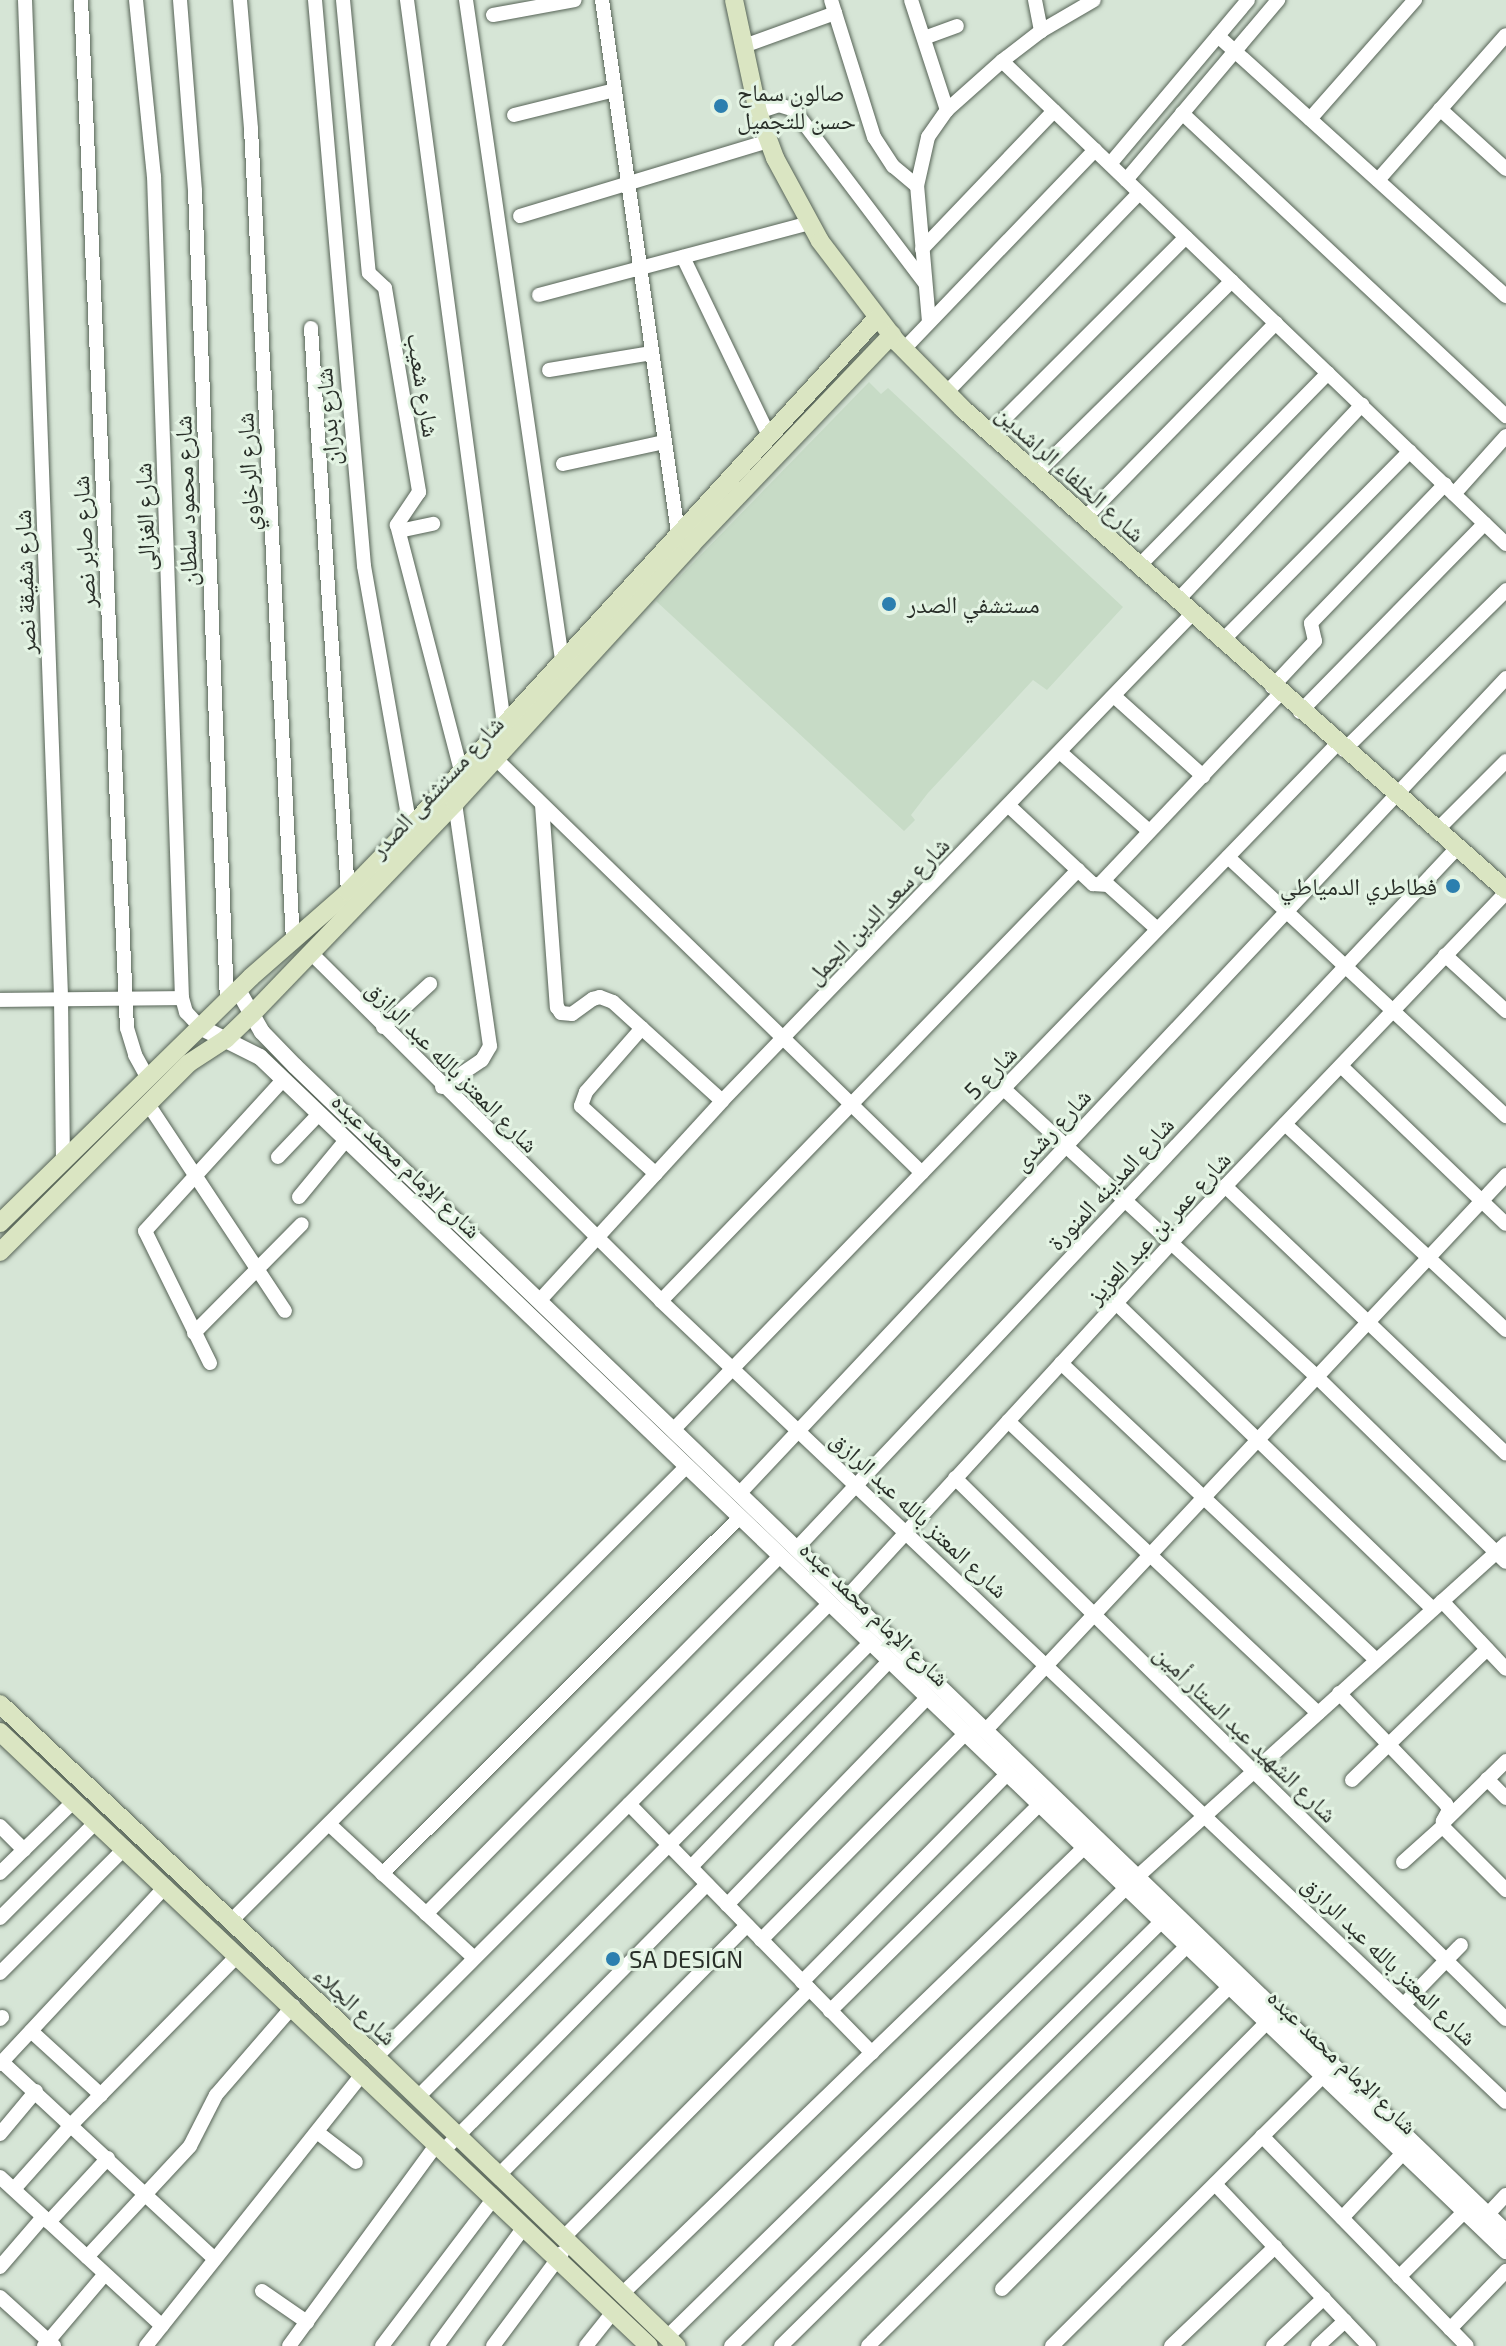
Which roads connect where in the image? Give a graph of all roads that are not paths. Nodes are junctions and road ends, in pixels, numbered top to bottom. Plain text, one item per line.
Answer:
1 (25, 0) edge
2 (81, 0) edge
3 (136, 0) edge
4 (180, 0) edge
5 (240, 0) edge
6 (315, 0) edge
7 (343, 0) edge
8 (407, 0) edge
9 (466, 0) edge
10 (575, 0) edge
11 (602, 0) edge
12 (734, 0) edge
13 (911, 0) edge
14 (1035, 0) edge
15 (1094, 0) edge
16 (1248, 0) edge
17 (1278, 0) edge
18 (1415, 0) edge
19 (833, 7) edge
20 (493, 15) dead end
21 (957, 26) dead end
22 (1041, 31) junction
23 (1506, 35) edge
24 (1218, 36) junction
25 (924, 38) junction
26 (744, 46) junction
27 (1235, 51) junction
28 (1002, 61) junction
29 (615, 90) junction
30 (1440, 109) junction
31 (947, 110) junction
32 (1054, 111) junction
33 (758, 112) junction
34 (1182, 113) junction
35 (514, 115) dead end
36 (1310, 119) junction
37 (769, 141) junction
38 (1095, 150) junction
39 (1110, 164) junction
40 (1506, 169) edge
41 (1126, 180) junction
42 (1378, 180) junction
43 (628, 183) junction
44 (917, 186) junction
45 (1139, 193) junction
46 (520, 216) dead end
47 (809, 223) junction
48 (1186, 237) junction
49 (922, 249) junction
50 (683, 257) junction
51 (640, 268) junction
52 (1232, 281) junction
53 (925, 283) junction
54 (539, 295) dead end
55 (1506, 296) edge
56 (877, 318) junction
57 (929, 322) junction
58 (1276, 323) junction
59 (311, 328) dead end
60 (898, 342) junction
61 (652, 353) junction
62 (549, 370) dead end
63 (1328, 373) junction
64 (946, 393) junction
65 (1362, 405) junction
66 (1506, 416) edge
67 (990, 433) junction
68 (768, 434) junction
69 (1506, 436) edge
70 (664, 442) junction
71 (1410, 451) junction
72 (563, 464) dead end
73 (1036, 474) junction
74 (1449, 489) junction
75 (1085, 518) junction
76 (1485, 523) junction
77 (433, 524) dead end
78 (399, 531) junction
79 (678, 533) junction
80 (1506, 544) edge
81 (1139, 566) junction
82 (1506, 590) edge
83 (1177, 601) junction
84 (1192, 614) junction
85 (1222, 641) junction
86 (562, 660) junction
87 (1506, 678) edge
88 (1276, 690) junction
89 (1114, 696) junction
90 (1300, 712) junction
91 (504, 724) junction
92 (1340, 747) junction
93 (1061, 753) junction
94 (496, 759) junction
95 (1506, 761) edge
96 (461, 771) junction
97 (1203, 776) junction
98 (1394, 794) junction
99 (455, 803) junction
100 (542, 805) junction
101 (1009, 806) junction
102 (410, 828) junction
103 (1149, 831) junction
104 (1436, 831) junction
105 (1457, 848) junction
106 (1228, 857) junction
107 (1078, 870) junction
108 (1101, 883) junction
109 (1506, 891) edge
110 (348, 892) junction
111 (1286, 911) junction
112 (1157, 929) junction
113 (293, 942) junction
114 (310, 952) junction
115 (1445, 955) junction
116 (1345, 966) junction
117 (430, 984) dead end
118 (239, 989) junction
119 (126, 997) junction
120 (61, 998) junction
121 (182, 998) junction
122 (267, 998) junction
123 (0, 1000) edge
124 (1393, 1011) junction
125 (1506, 1011) edge
126 (252, 1014) junction
127 (200, 1027) junction
128 (383, 1027) junction
129 (642, 1028) junction
130 (782, 1038) junction
131 (226, 1039) junction
132 (184, 1043) junction
133 (273, 1044) junction
134 (199, 1056) junction
135 (260, 1057) junction
136 (1341, 1066) junction
137 (148, 1078) junction
138 (283, 1080) junction
139 (442, 1087) junction
140 (1005, 1090) junction
141 (722, 1101) junction
142 (148, 1104) junction
143 (851, 1104) junction
144 (319, 1114) junction
145 (1506, 1116) edge
146 (1285, 1124) junction
147 (346, 1140) junction
148 (1066, 1145) junction
149 (278, 1157) dead end
150 (63, 1162) junction
151 (922, 1173) junction
152 (656, 1174) junction
153 (195, 1175) junction
154 (1506, 1175) edge
155 (1225, 1186) junction
156 (299, 1197) dead end
157 (1126, 1199) junction
158 (1482, 1201) junction
159 (0, 1223) edge
160 (302, 1224) dead end
161 (1506, 1224) edge
162 (596, 1239) junction
163 (1171, 1243) junction
164 (0, 1252) edge
165 (1429, 1258) junction
166 (258, 1269) junction
167 (539, 1301) junction
168 (661, 1301) junction
169 (1117, 1304) junction
170 (285, 1311) dead end
171 (1368, 1322) junction
172 (1506, 1330) edge
173 (194, 1333) junction
174 (210, 1363) dead end
175 (1061, 1363) junction
176 (733, 1368) junction
177 (1317, 1377) junction
178 (1008, 1421) junction
179 (673, 1430) junction
180 (798, 1430) junction
181 (1258, 1440) junction
182 (1506, 1454) edge
183 (687, 1466) junction
184 (955, 1478) junction
185 (715, 1482) junction
186 (857, 1485) junction
187 (739, 1494) junction
188 (1204, 1498) junction
189 (740, 1517) junction
190 (906, 1532) junction
191 (796, 1549) junction
192 (1503, 1552) edge
193 (1150, 1555) junction
194 (780, 1556) junction
195 (847, 1597) junction
196 (830, 1603) junction
197 (1437, 1605) junction
198 (1094, 1615) junction
199 (871, 1642) junction
200 (1487, 1649) junction
201 (890, 1660) junction
202 (1376, 1660) junction
203 (1048, 1665) junction
204 (1506, 1669) edge
205 (1339, 1693) junction
206 (928, 1697) junction
207 (0, 1704) edge
208 (1318, 1713) junction
209 (985, 1731) junction
210 (966, 1733) junction
211 (1, 1734) edge
212 (1389, 1744) junction
213 (1506, 1761) edge
214 (1253, 1771) junction
215 (1008, 1773) junction
216 (1487, 1779) junction
217 (1352, 1780) dead end
218 (1506, 1798) edge
219 (74, 1801) junction
220 (629, 1804) junction
221 (1040, 1804) junction
222 (1205, 1814) junction
223 (96, 1822) junction
224 (1443, 1824) junction
225 (330, 1825) junction
226 (0, 1826) edge
227 (1090, 1842) junction
228 (669, 1845) junction
229 (125, 1848) junction
230 (24, 1850) junction
231 (1403, 1862) dead end
232 (691, 1867) junction
233 (0, 1873) edge
234 (382, 1874) junction
235 (1132, 1882) junction
236 (707, 1884) junction
237 (166, 1886) junction
238 (1506, 1890) edge
239 (210, 1901) junction
240 (727, 1905) junction
241 (426, 1914) junction
242 (197, 1916) junction
243 (0, 1918) edge
244 (231, 1921) junction
245 (1162, 1921) junction
246 (747, 1925) junction
247 (761, 1940) junction
248 (1188, 1945) junction
249 (1461, 1945) dead end
250 (238, 1955) junction
251 (474, 1958) junction
252 (1446, 1961) junction
253 (0, 1973) edge
254 (805, 1985) junction
255 (1230, 1986) junction
256 (1404, 2004) junction
257 (293, 2006) junction
258 (830, 2011) junction
259 (1506, 2019) edge
260 (1267, 2022) junction
261 (31, 2031) junction
262 (872, 2053) junction
263 (376, 2057) junction
264 (1, 2063) edge
265 (1328, 2070) junction
266 (363, 2073) junction
267 (36, 2091) junction
268 (101, 2095) junction
269 (418, 2097) junction
270 (1506, 2102) edge
271 (71, 2125) junction
272 (317, 2132) junction
273 (0, 2134) edge
274 (458, 2136) junction
275 (1262, 2136) junction
276 (440, 2147) junction
277 (1404, 2152) junction
278 (108, 2158) junction
279 (356, 2162) dead end
280 (499, 2175) junction
281 (0, 2177) edge
282 (1215, 2184) junction
283 (14, 2189) junction
284 (146, 2194) junction
285 (1506, 2195) edge
286 (494, 2198) junction
287 (1465, 2211) junction
288 (1488, 2214) junction
289 (1342, 2218) junction
290 (46, 2219) junction
291 (524, 2227) junction
292 (1506, 2232) edge
293 (567, 2240) junction
294 (1275, 2247) junction
295 (1506, 2251) edge
296 (87, 2257) junction
297 (215, 2259) junction
298 (558, 2259) junction
299 (0, 2267) edge
300 (1506, 2271) edge
301 (105, 2274) junction
302 (1399, 2277) junction
303 (1002, 2289) dead end
304 (262, 2291) dead end
305 (622, 2294) junction
306 (0, 2297) edge
307 (1324, 2298) junction
308 (613, 2312) junction
309 (1345, 2321) junction
310 (307, 2322) junction
311 (162, 2326) junction
312 (1450, 2329) junction
313 (672, 2342) edge
314 (49, 2344) edge
315 (292, 2345) edge
316 (146, 2346) edge
317 (382, 2346) edge
318 (437, 2346) edge
319 (493, 2346) edge
320 (586, 2346) edge
321 (649, 2346) edge
322 (731, 2346) edge
323 (781, 2346) edge
324 (868, 2346) edge
325 (1052, 2346) edge
326 (1171, 2346) edge
327 (1273, 2346) edge
328 (1318, 2346) edge
329 (1369, 2346) edge
330 (1467, 2346) edge

1 - 120 street, شارع شفيقة نصر
2 - 119 street, شارع صابر نصر
3 - 121 street, شارع الغزالى
4 - 118 street, شارع محمود سلطان
5 - 113 street, شارع الرخاوي
6 - 102 street, شارع بدران
7 - 78 street, شارع شعيب
8 - 91 street
9 - 86 street
10 - 20 street
11 - 29 street
12 - 26 main road, شارع الخلفاء الراشدين
13 - 25 street
14 - 22 street
15 - 22 street
16 - 24 street
17 - 27 street
18 - 36 street
19 - 26 street
19 - 44 street
21 - 25 street
22 - 28 street
23 - 30 street
24 - 27 street
24 - 39 street
25 - 31 street
26 - 33 main road, شارع الخلفاء الراشدين
27 - 34 street
27 - 36 street
28 - 31 street
28 - 32 street
29 - 35 street
29 - 43 street
30 - 40 street
30 - 42 street
31 - 44 street
32 - 38 street
32 - 49 street
33 - 37 main road, شارع الخلفاء الراشدين
33 - 53 street
34 - 41 street
34 - 66 street
36 - 42 street
37 - 43 street
37 - 47 main road, شارع الخلفاء الراشدين
38 - 39 street
38 - 57 street
39 - 41 street
41 - 45 street
42 - 55 street
43 - 46 street
43 - 51 street
44 - 49 street
45 - 48 street
45 - 64 street
47 - 50 street
47 - 56 main road, شارع الخلفاء الراشدين
48 - 52 street
48 - 67 street
49 - 53 street
50 - 51 street
50 - 68 street
51 - 54 street
51 - 61 street
52 - 58 street
52 - 73 street
53 - 57 street
56 - 60 main road, شارع الخلفاء الراشدين
56 - 68 main road, شارع مستشفى الصدر
57 - 60 street
58 - 63 street
58 - 75 street
59 - 110 street
60 - 64 main road, شارع الخلفاء الراشدين
60 - 94 main road, شارع مستشفى الصدر
61 - 62 street
61 - 70 street
63 - 65 street
63 - 81 street
64 - 67 main road, شارع الخلفاء الراشدين
65 - 71 street
65 - 83 street
67 - 73 main road, شارع الخلفاء الراشدين
68 - 79 main road, شارع مستشفى الصدر
69 - 74 street
70 - 72 street
70 - 79 street
71 - 74 street
71 - 85 street
73 - 75 main road, شارع الخلفاء الراشدين
74 - 76 street
74 - 88 street
75 - 81 main road, شارع الخلفاء الراشدين
76 - 80 street
76 - 90 street
77 - 78 street
78 - 96 street
79 - 86 main road, شارع مستشفى الصدر
81 - 83 main road, شارع الخلفاء الراشدين
82 - 92 street, شارع 5
83 - 84 main road, شارع الخلفاء الراشدين
84 - 85 main road, شارع الخلفاء الراشدين
84 - 89 street, شارع سعد الدين الجمل
85 - 88 main road, شارع الخلفاء الراشدين
86 - 91 main road, شارع مستشفى الصدر
87 - 98 street, شارع رشدى
88 - 90 main road, شارع الخلفاء الراشدين
88 - 97 street
89 - 93 street, شارع سعد الدين الجمل
89 - 97 street
90 - 92 main road, شارع الخلفاء الراشدين
91 - 96 main road, شارع مستشفى الصدر
92 - 98 main road, شارع الخلفاء الراشدين
92 - 106 street, شارع 5
93 - 101 street, شارع سعد الدين الجمل
93 - 103 street
94 - 99 main road, شارع مستشفى الصدر
94 - 100 street
95 - 104 street
96 - 102 main road, شارع مستشفى الصدر
97 - 103 street
98 - 104 main road, شارع الخلفاء الراشدين
98 - 111 street, شارع رشدى
99 - 114 main road, شارع مستشفى الصدر
99 - 139 street
100 - 129 street
100 - 130 street
101 - 107 street
101 - 130 street, شارع سعد الدين الجمل
102 - 110 main road, شارع مستشفى الصدر
103 - 108 street
104 - 105 main road, شارع الخلفاء الراشدين
105 - 109 main road, شارع الخلفاء الراشدين
105 - 116 street, شارع المدينه المنورة
106 - 111 street
106 - 112 street, شارع 5
107 - 108 street
107 - 143 street
108 - 112 street
109 - 115 street, شارع عمر بن عبد العزيز
110 - 113 main road, شارع مستشفى الصدر
111 - 116 street
111 - 148 street, شارع رشدى
112 - 140 street, شارع 5
113 - 118 main road, شارع مستشفى الصدر
114 - 122 main road, شارع مستشفى الصدر
114 - 128 street, شارع المعتز بالله عبد الرازق
115 - 124 street, شارع عمر بن عبد العزيز
115 - 125 street
116 - 124 street
116 - 157 street, شارع المدينه المنورة
117 - 128 street
118 - 122 main road
118 - 126 street, شارع الإمام محمد عبده
118 - 127 main road, شارع مستشفى الصدر
119 - 120 street
119 - 121 street
119 - 137 street, شارع صابر نصر
120 - 123 street
120 - 150 street, شارع شفيقة نصر
121 - 127 street, شارع الغزالى
122 - 126 main road, شارع مستشفى الصدر
124 - 136 street, شارع عمر بن عبد العزيز
124 - 145 street
126 - 131 main road, شارع مستشفى الصدر
126 - 133 street, شارع الإمام محمد عبده
127 - 131 street, شارع الإمام محمد عبده
127 - 132 main road, شارع مستشفى الصدر
128 - 139 street, شارع المعتز بالله عبد الرازق
129 - 141 street
129 - 152 street
130 - 141 street, شارع سعد الدين الجمل
130 - 143 street
131 - 134 main road, شارع مستشفى الصدر
131 - 135 street, شارع الإمام محمد عبده
132 - 134 main road
132 - 137 main road, شارع مستشفى الصدر
133 - 135 street
133 - 167 street, شارع الإمام محمد عبده
134 - 142 main road, شارع مستشفى الصدر
135 - 138 street, شارع الإمام محمد عبده
136 - 146 street, شارع عمر بن عبد العزيز
136 - 158 street
137 - 150 main road, شارع مستشفى الصدر
138 - 144 street, شارع الإمام محمد عبده
138 - 153 street
139 - 162 street, شارع المعتز بالله عبد الرازق
140 - 148 street
140 - 151 street, شارع 5
141 - 152 street, شارع سعد الدين الجمل
142 - 153 street
142 - 164 main road, شارع مستشفى الصدر
143 - 151 street
143 - 168 street
144 - 147 street, شارع الإمام محمد عبده
144 - 149 street
146 - 155 street, شارع عمر بن عبد العزيز
146 - 165 street
147 - 156 street
147 - 183 street, شارع الإمام محمد عبده
148 - 157 street
148 - 180 street, شارع رشدى
150 - 159 main road, شارع مستشفى الصدر
151 - 176 street, شارع 5
152 - 162 street, شارع سعد الدين الجمل
153 - 166 street
153 - 173 street
154 - 158 street
155 - 163 street, شارع عمر بن عبد العزيز
155 - 171 street
157 - 163 street
157 - 186 street, شارع المدينه المنورة
158 - 161 street
158 - 165 street
160 - 166 street
162 - 167 street, شارع سعد الدين الجمل
162 - 168 street, شارع المعتز بالله عبد الرازق
163 - 169 street, شارع عمر بن عبد العزيز
163 - 177 street
165 - 171 street
165 - 172 street
166 - 170 street
166 - 173 street
167 - 179 street, شارع الإمام محمد عبده
168 - 176 street, شارع المعتز بالله عبد الرازق
169 - 175 street, شارع عمر بن عبد العزيز
169 - 181 street
171 - 177 street
171 - 182 street
173 - 174 street
175 - 178 street, شارع عمر بن عبد العزيز
175 - 188 street
176 - 179 street, شارع 5
176 - 180 street, شارع المعتز بالله عبد الرازق
177 - 181 street
177 - 192 street
178 - 184 street, شارع عمر بن عبد العزيز
178 - 193 street
179 - 185 street, شارع الإمام محمد عبده
180 - 186 street, شارع المعتز بالله عبد الرازق
180 - 187 street, شارع رشدى
181 - 188 street
181 - 197 street
183 - 185 street, شارع الإمام محمد عبده
183 - 225 street
184 - 190 street, شارع عمر بن عبد العزيز
184 - 198 street, شارع الشهيد عبد الستار أمين
185 - 187 street, شارع الإمام محمد عبده
185 - 189 street, شارع الإمام محمد عبده
186 - 190 street, شارع المعتز بالله عبد الرازق
186 - 191 street, شارع المدينه المنورة
187 - 191 street, شارع الإمام محمد عبده
188 - 193 street
188 - 202 street
189 - 194 street, شارع الإمام محمد عبده
189 - 234 street
190 - 195 street, شارع عمر بن عبد العزيز
190 - 203 street, شارع المعتز بالله عبد الرازق
191 - 195 street, شارع الإمام محمد عبده
192 - 197 street
193 - 198 street
193 - 208 street
194 - 196 street, شارع الإمام محمد عبده
194 - 241 street
195 - 209 street, شارع الإمام محمد عبده
196 - 199 street, شارع الإمام محمد عبده
196 - 220 street
197 - 200 street
197 - 202 street
198 - 203 street
198 - 214 street, شارع الشهيد عبد الستار أمين
199 - 201 street, شارع الإمام محمد عبده
199 - 228 street
200 - 204 street
200 - 212 street
201 - 206 street, شارع الإمام محمد عبده
201 - 232 street
202 - 205 street
203 - 209 street
203 - 222 street, شارع المعتز بالله عبد الرازق
205 - 208 street
205 - 212 street
206 - 210 street, شارع الإمام محمد عبده
206 - 240 street
207 - 239 main road, شارع الجلاء
208 - 214 street
209 - 227 street, شارع الإمام محمد عبده
210 - 215 street, شارع الإمام محمد عبده
210 - 247 street
211 - 219 main road, شارع الجلاء
212 - 217 street
212 - 224 street
213 - 216 street
214 - 222 street
214 - 252 street, شارع الشهيد عبد الستار أمين
215 - 221 street, شارع الإمام محمد عبده
215 - 254 street
216 - 218 street
216 - 224 street
219 - 223 main road, شارع الجلاء
219 - 230 street
220 - 228 street
220 - 251 street
221 - 227 street, شارع الإمام محمد عبده
221 - 258 street
222 - 235 street
222 - 256 street, شارع المعتز بالله عبد الرازق
223 - 229 main road, شارع الجلاء
223 - 243 street
224 - 231 street
224 - 238 street
225 - 234 street
225 - 244 street
226 - 230 street
227 - 235 street, شارع الإمام محمد عبده
227 - 262 street
228 - 232 street
228 - 269 street
229 - 237 main road, شارع الجلاء
229 - 253 street
230 - 233 street
232 - 236 street
234 - 241 street
235 - 245 street, شارع الإمام محمد عبده
235 - 265 street, شارع الإمام محمد عبده
235 - 313 street
236 - 240 street
236 - 274 street
237 - 242 main road, شارع الجلاء
237 - 261 street
239 - 242 main road
239 - 244 main road, شارع الجلاء
240 - 246 street
241 - 251 street
242 - 250 main road, شارع الجلاء
244 - 263 main road, شارع الجلاء
245 - 248 street, شارع الإمام محمد عبده
245 - 322 street
246 - 247 street
246 - 280 street
247 - 254 street
248 - 255 street, شارع الإمام محمد عبده
248 - 323 street
249 - 252 street
250 - 257 main road, شارع الجلاء
250 - 268 street
251 - 263 street
252 - 256 street
252 - 259 street, شارع الشهيد عبد الستار أمين
254 - 258 street
254 - 293 street
255 - 260 street, شارع الإمام محمد عبده
255 - 324 street
256 - 270 street, شارع المعتز بالله عبد الرازق
257 - 266 main road, شارع الجلاء
257 - 284 street
258 - 262 street
260 - 265 street, شارع الإمام محمد عبده
260 - 303 street
261 - 264 street
261 - 268 street
262 - 305 street
263 - 269 main road, شارع الجلاء
264 - 267 street
265 - 275 street
265 - 277 street, شارع الإمام محمد عبده
265 - 288 street, شارع الإمام محمد عبده
266 - 272 street
266 - 276 main road, شارع الجلاء
267 - 271 street
267 - 273 street
268 - 271 street
269 - 274 main road, شارع الجلاء
271 - 278 street
271 - 283 street
272 - 279 street
272 - 297 street
274 - 276 street
274 - 280 main road, شارع الجلاء
275 - 282 street
275 - 289 street
276 - 286 main road, شارع الجلاء
276 - 310 street
277 - 287 street, شارع الإمام محمد عبده
277 - 289 street
278 - 284 street
278 - 290 street
280 - 293 main road, شارع الجلاء
281 - 283 street
282 - 294 street
282 - 325 street
283 - 290 street
284 - 296 street
284 - 297 street
285 - 288 street
286 - 291 main road, شارع الجلاء
286 - 317 street
287 - 295 street, شارع الإمام محمد عبده
287 - 302 street
288 - 292 street, شارع الإمام محمد عبده
289 - 302 street
290 - 296 street
290 - 299 street
291 - 298 main road, شارع الجلاء
291 - 318 street
293 - 298 street
293 - 305 main road, شارع الجلاء
294 - 307 street
294 - 326 street
296 - 301 street
297 - 311 street
298 - 308 main road, شارع الجلاء
298 - 319 street
300 - 312 street
301 - 311 street
301 - 314 street
302 - 312 street
304 - 310 street
305 - 313 main road, شارع الجلاء
306 - 314 street
307 - 309 street
307 - 327 street
308 - 320 street
308 - 321 main road, شارع الجلاء
309 - 328 street
309 - 329 street
310 - 315 street
311 - 316 street
312 - 330 street

